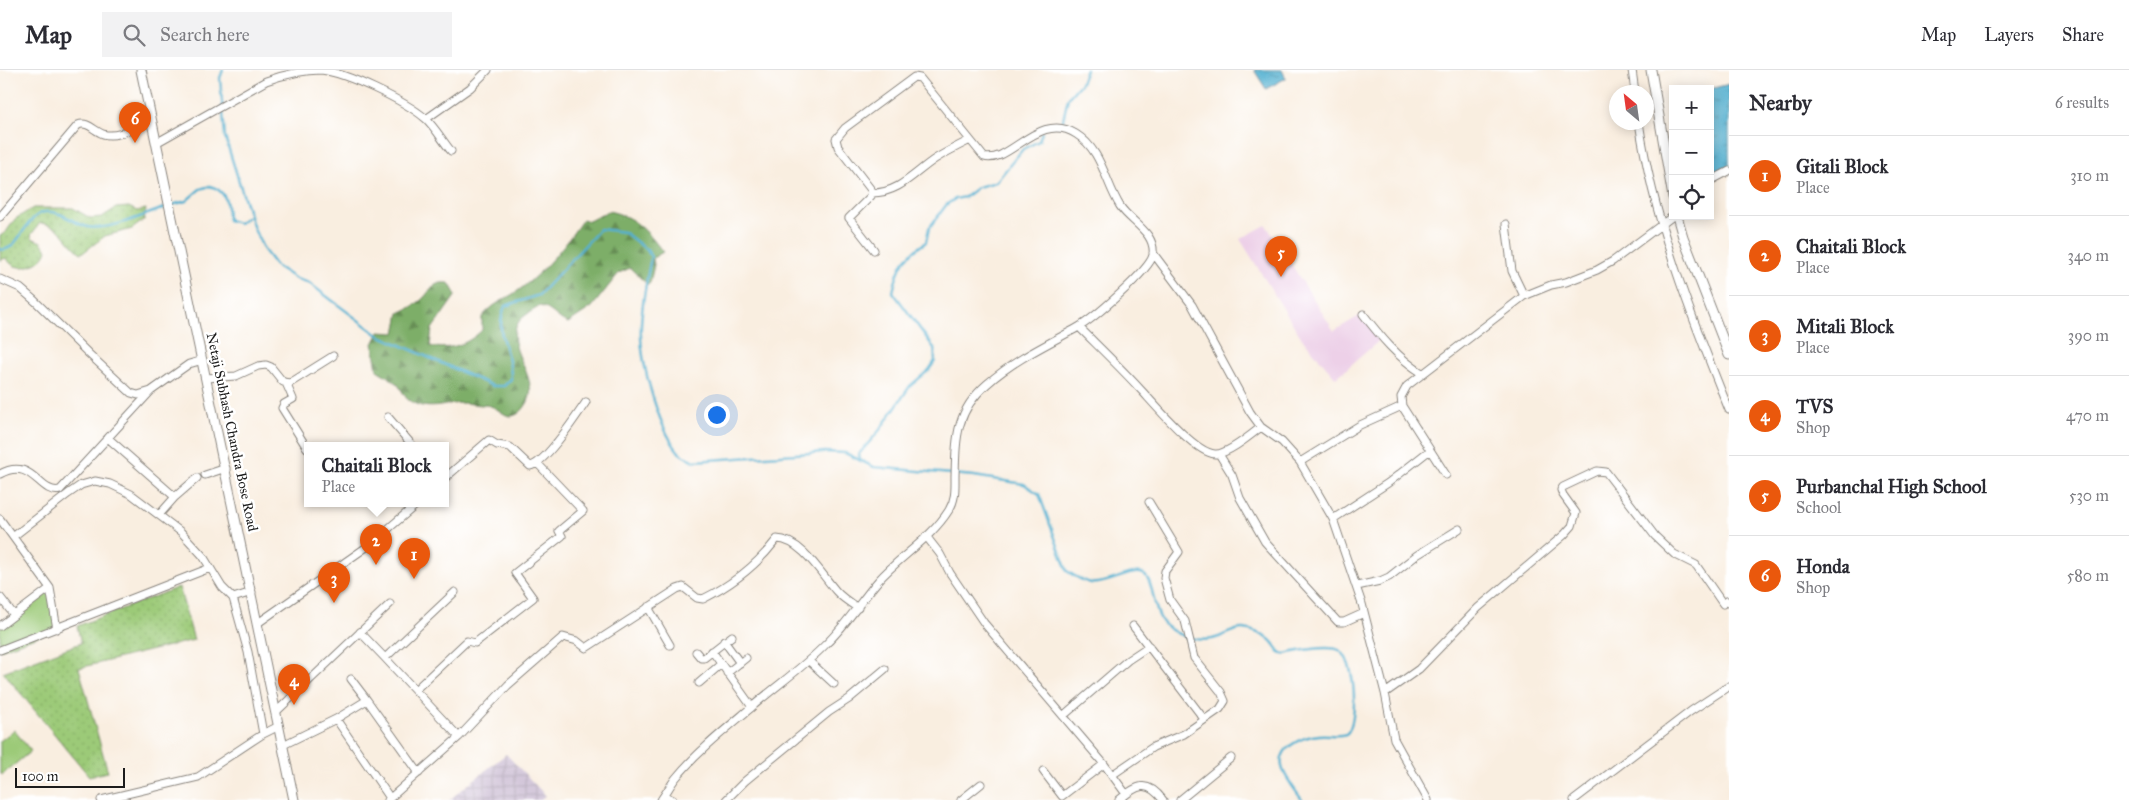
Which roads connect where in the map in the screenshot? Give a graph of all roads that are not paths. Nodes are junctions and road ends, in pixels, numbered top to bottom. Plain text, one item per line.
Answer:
1 (141, 70) edge
2 (488, 70) edge
3 (1632, 70) edge
4 (1651, 70) edge
5 (1634, 85) edge
6 (426, 119) junction
7 (152, 121) junction
8 (1641, 130) edge
9 (970, 140) junction
10 (156, 143) junction
11 (451, 151) dead end
12 (1729, 171) edge
13 (1669, 175) edge
14 (1714, 179) edge
15 (872, 193) junction
16 (0, 217) edge
17 (1669, 219) edge
18 (1677, 220) edge
19 (1506, 224) dead end
20 (1660, 226) junction
21 (874, 250) dead end
22 (1153, 253) junction
23 (0, 279) edge
24 (1524, 296) junction
25 (1363, 314) dead end
26 (1079, 327) junction
27 (1729, 355) edge
28 (333, 356) dead end
29 (203, 360) junction
30 (1422, 373) junction
31 (206, 378) junction
32 (286, 383) junction
33 (151, 391) junction
34 (131, 393) junction
35 (141, 402) junction
36 (586, 402) dead end
37 (1402, 406) junction
38 (1729, 410) edge
39 (388, 416) dead end
40 (1262, 427) junction
41 (108, 439) junction
42 (410, 442) edge
43 (304, 443) edge
44 (1430, 450) junction
45 (1219, 454) junction
46 (1300, 462) junction
47 (538, 464) junction
48 (226, 468) junction
49 (0, 474) edge
50 (449, 475) edge
51 (1446, 475) dead end
52 (175, 496) junction
53 (1149, 502) dead end
54 (414, 507) edge
55 (159, 515) junction
56 (0, 519) edge
57 (1333, 519) junction
58 (1459, 529) dead end
59 (14, 536) junction
60 (926, 536) junction
61 (210, 568) junction
62 (1357, 586) junction
63 (50, 588) junction
64 (252, 592) junction
65 (454, 592) dead end
66 (0, 597) edge
67 (233, 598) junction
68 (1729, 603) edge
69 (390, 604) dead end
70 (648, 607) junction
71 (858, 608) junction
72 (1364, 613) junction
73 (14, 615) junction
74 (258, 623) junction
75 (0, 626) edge
76 (1133, 626) dead end
77 (57, 629) junction
78 (360, 632) junction
79 (732, 636) dead end
80 (724, 642) junction
81 (670, 645) dead end
82 (1149, 646) junction
83 (0, 650) edge
84 (712, 651) junction
85 (696, 652) dead end
86 (384, 658) junction
87 (809, 661) junction
88 (721, 664) junction
89 (884, 670) dead end
90 (728, 673) junction
91 (351, 679) dead end
92 (699, 684) dead end
93 (834, 684) dead end
94 (1729, 686) edge
95 (415, 690) junction
96 (1385, 693) junction
97 (367, 700) junction
98 (752, 707) junction
99 (276, 712) junction
100 (1063, 716) junction
101 (336, 718) junction
102 (1204, 719) junction
103 (279, 726) junction
104 (262, 734) junction
105 (459, 737) junction
106 (283, 744) junction
107 (1231, 758) dead end
108 (1104, 764) junction
109 (1043, 771) dead end
110 (419, 773) junction
111 (1112, 775) junction
112 (980, 784) dead end
113 (1126, 794) junction
114 (663, 798) edge
115 (389, 799) edge
116 (101, 800) edge
117 (294, 800) edge
118 (673, 800) edge
119 (726, 800) edge
120 (961, 800) edge
121 (1119, 800) edge
122 (1163, 800) edge
123 (1180, 800) edge
124 (1428, 800) edge
125 (1574, 800) edge

1 - 7 street, Netaji Subhash Chandra Bose Road
2 - 6 street
3 - 5 street
4 - 13 street
6 - 10 street
6 - 11 street
7 - 10 street, Netaji Subhash Chandra Bose Road
7 - 16 street
8 - 20 street
9 - 15 street
9 - 15 street
9 - 22 street
10 - 29 street, Netaji Subhash Chandra Bose Road
12 - 14 street
15 - 21 street
17 - 20 street
18 - 27 street
19 - 24 street
20 - 24 street
20 - 38 street
22 - 26 street
22 - 40 street
23 - 34 street
24 - 30 street
25 - 30 street
26 - 45 street
26 - 60 street
28 - 32 street
29 - 31 street, Netaji Subhash Chandra Bose Road
29 - 33 street
30 - 37 street
31 - 32 street
31 - 48 street, Netaji Subhash Chandra Bose Road
32 - 43 street
33 - 34 street
33 - 35 street
34 - 35 street
35 - 41 street
36 - 47 street
37 - 44 street
37 - 46 street
39 - 42 street
40 - 45 street
40 - 46 street
41 - 49 street
41 - 52 street
44 - 51 street
44 - 57 street
45 - 72 street
46 - 57 street
47 - 50 street
47 - 95 street
48 - 52 street
48 - 64 street, Netaji Subhash Chandra Bose Road
52 - 55 street
53 - 102 street
54 - 74 street
55 - 59 street
55 - 61 street
56 - 59 street
57 - 62 street
58 - 62 street
59 - 63 street
60 - 71 street
60 - 100 street
61 - 67 street
61 - 77 street
62 - 72 street
63 - 73 street
63 - 77 street
64 - 67 street
64 - 74 street, Netaji Subhash Chandra Bose Road
65 - 86 street
66 - 73 street
67 - 104 street
68 - 96 street
69 - 78 street
70 - 71 street
70 - 81 street
70 - 105 street
71 - 87 street
72 - 96 street
73 - 75 street
74 - 99 street, Netaji Subhash Chandra Bose Road
76 - 82 street
77 - 83 street
78 - 86 street
78 - 99 street
79 - 80 street
80 - 84 street
80 - 90 street
82 - 100 street
82 - 102 street
84 - 85 street
84 - 88 street
86 - 95 street
87 - 93 street
87 - 98 street
88 - 90 street
88 - 92 street
89 - 119 street
90 - 98 street
91 - 97 street
94 - 125 street
95 - 105 street
96 - 124 street
97 - 101 street
97 - 110 street
98 - 114 street
99 - 103 street, Netaji Subhash Chandra Bose Road
100 - 108 street
101 - 106 street
101 - 115 street
102 - 111 street
103 - 104 street
103 - 106 street, Netaji Subhash Chandra Bose Road
104 - 116 street
105 - 110 street
106 - 117 street, Netaji Subhash Chandra Bose Road
107 - 123 street
108 - 109 street
108 - 111 street
110 - 115 street
111 - 113 street
112 - 120 street
113 - 121 street
113 - 122 street
114 - 118 street

